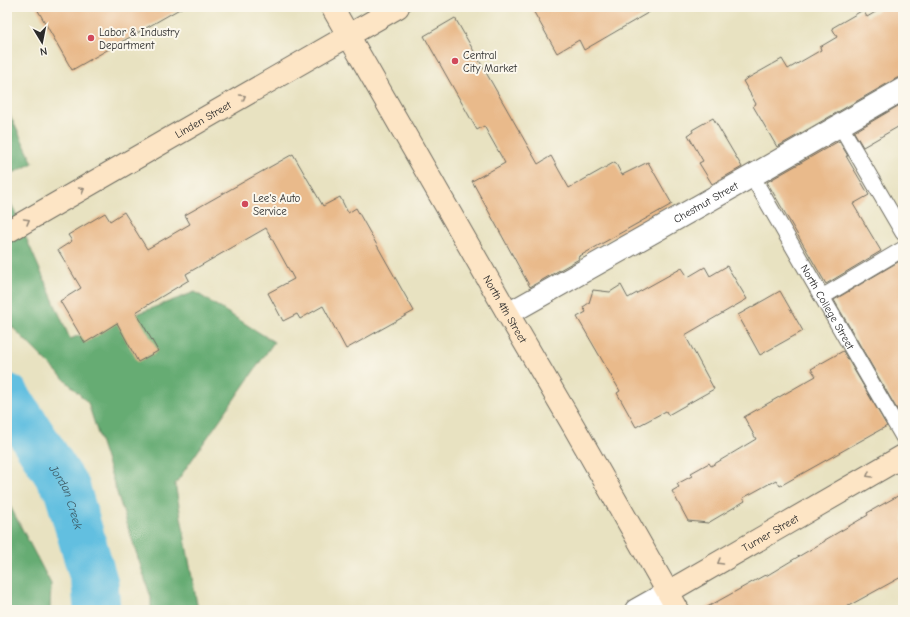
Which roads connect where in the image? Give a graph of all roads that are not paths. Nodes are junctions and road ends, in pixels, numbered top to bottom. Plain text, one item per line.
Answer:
1 (332, 7) edge
2 (398, 7) edge
3 (348, 36) junction
4 (903, 89) edge
5 (840, 125) junction
6 (752, 176) junction
7 (7, 232) edge
8 (903, 232) edge
9 (903, 249) edge
10 (822, 297) junction
11 (508, 314) junction
12 (903, 437) edge
13 (903, 456) edge
14 (673, 601) edge
15 (636, 610) edge

1 - 3 street, North 4th Street
2 - 3 street, Linden Street
7 -> 3 street, Linden Street
3 - 11 street, North 4th Street
4 - 5 street, Chestnut Street
5 - 6 street, Chestnut Street
5 - 8 lane
6 - 10 lane, North College Street
6 - 11 street, Chestnut Street
9 - 10 lane
10 - 12 lane, North College Street
11 - 14 street, North 4th Street
13 -> 14 street, Turner Street
14 - 15 street, Turner Street

